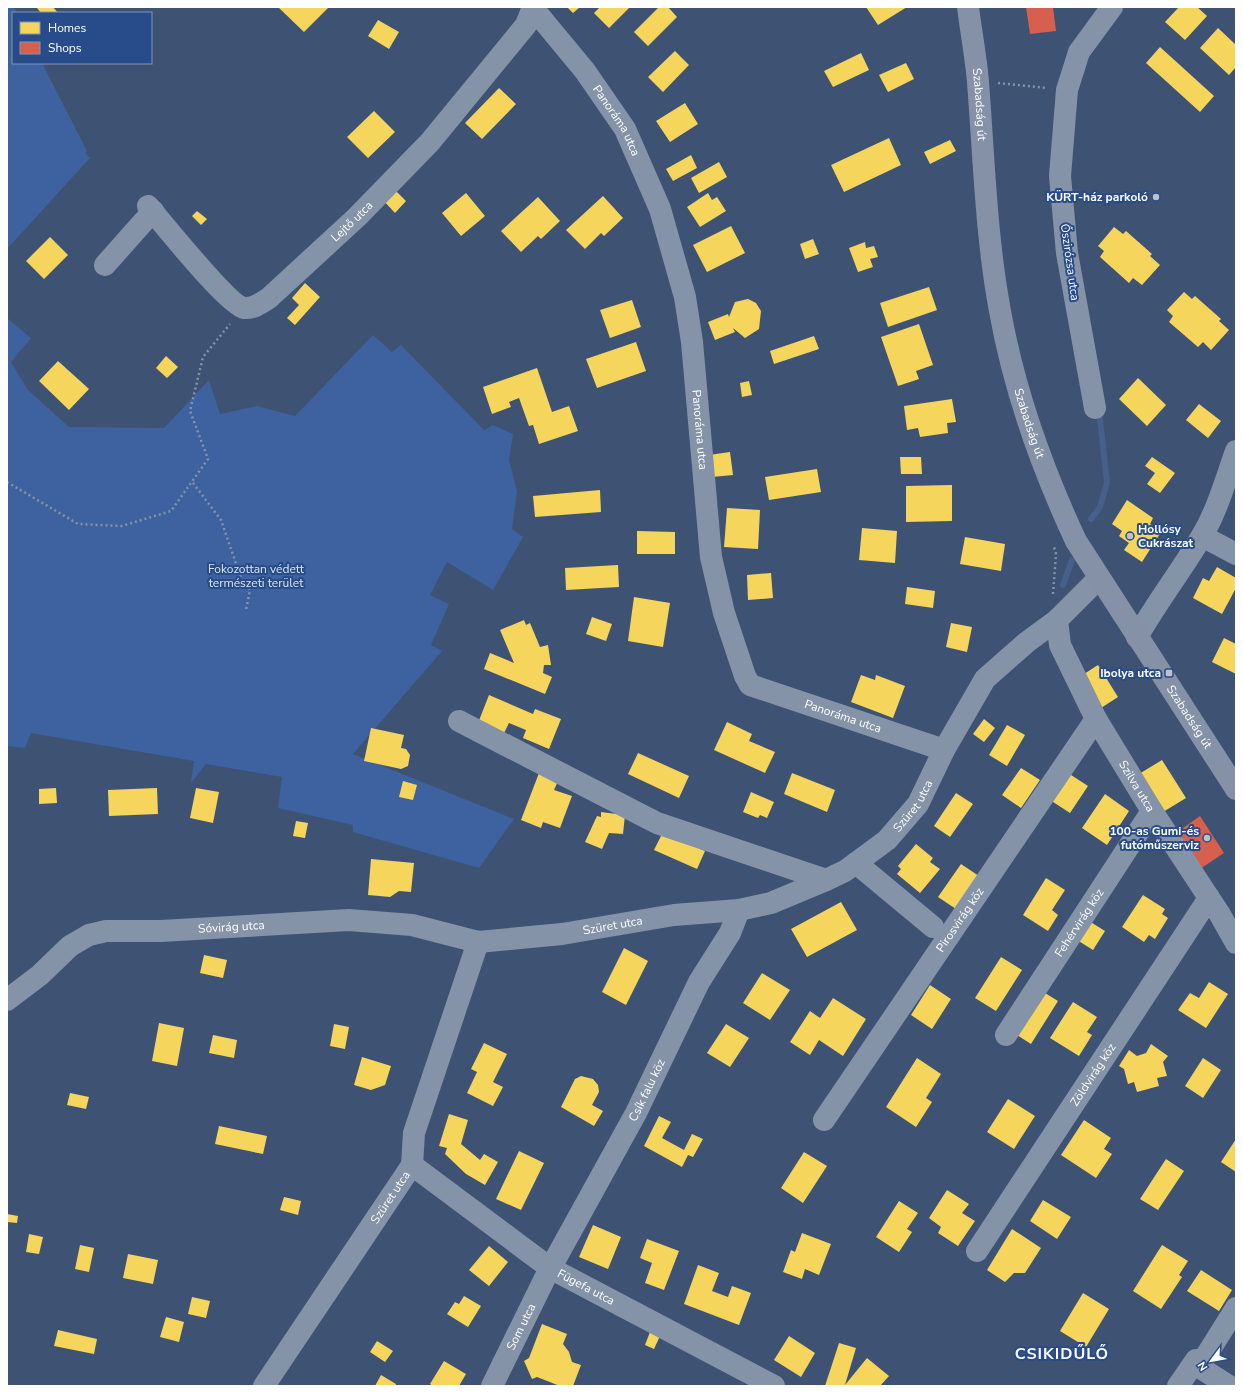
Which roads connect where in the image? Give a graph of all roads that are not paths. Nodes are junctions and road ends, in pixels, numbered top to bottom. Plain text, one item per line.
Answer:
1 (532, 7) edge
2 (968, 7) edge
3 (1112, 7) edge
4 (105, 265) dead end
5 (1095, 408) dead end
6 (1236, 451) edge
7 (1202, 536) junction
8 (1236, 554) edge
9 (1099, 578) junction
10 (1057, 620) junction
11 (1137, 637) junction
12 (1096, 719) junction
13 (459, 721) dead end
14 (944, 750) junction
15 (1236, 789) edge
16 (1152, 811) junction
17 (856, 863) junction
18 (826, 880) junction
19 (1209, 898) junction
20 (739, 910) junction
21 (933, 928) dead end
22 (478, 942) junction
23 (1236, 943) edge
24 (7, 1000) edge
25 (1006, 1035) dead end
26 (824, 1120) dead end
27 (412, 1166) junction
28 (977, 1251) dead end
29 (550, 1268) junction
30 (1236, 1308) edge
31 (1201, 1364) junction
32 (764, 1383) edge
33 (264, 1386) edge
34 (492, 1386) edge
35 (1178, 1386) edge
36 (1229, 1386) edge

1 - 4 street, Lejtő utca
1 - 14 street, Panoráma utca
2 - 9 main road, Szabadság út
3 - 5 street, Őszirózsa utca
6 - 7 street
7 - 8 street
7 - 11 street
9 - 10 street, Szüret utca
9 - 11 main road, Szabadság út
10 - 12 street, Szilva utca
10 - 14 street, Szüret utca
11 - 15 main road, Szabadság út
12 - 16 street, Szilva utca
12 - 26 street, Pirosvirág köz
13 - 18 street
14 - 17 street, Szüret utca
16 - 19 street, Szilva utca
16 - 25 street, Fehérvirág köz
17 - 18 street, Szüret utca
17 - 21 street
18 - 20 street, Szüret utca
19 - 23 street, Szilva utca
19 - 28 street, Zöldvirág köz
20 - 22 street, Szüret utca
20 - 29 street, Csík falu köz
22 - 24 street, Sóvirág utca
22 - 27 street, Szüret utca
27 - 29 street, Fügefa utca
27 - 33 street, Szüret utca
29 - 32 street, Fügefa utca
29 - 34 street, Som utca
30 - 31 street
31 - 35 street
31 - 36 street

